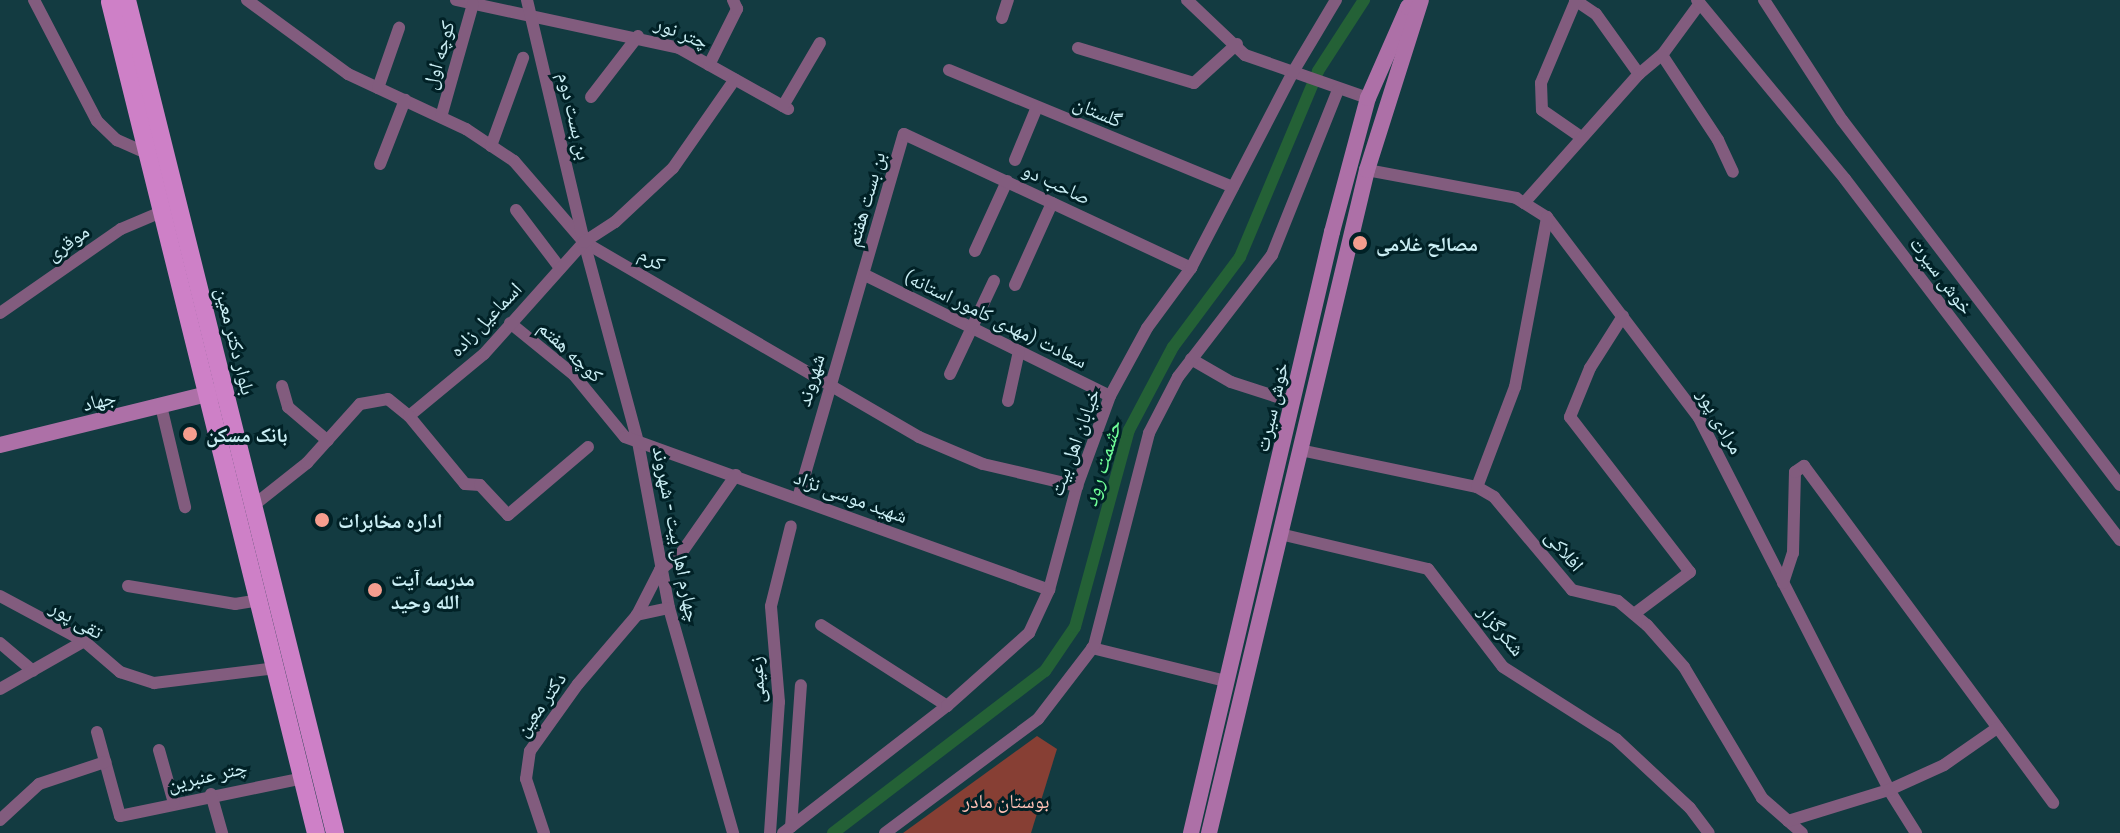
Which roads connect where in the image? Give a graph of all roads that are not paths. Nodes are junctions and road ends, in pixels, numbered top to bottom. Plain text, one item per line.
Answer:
1 (34, 0) edge
2 (118, 0) edge
3 (247, 0) edge
4 (456, 0) edge
5 (527, 0) edge
6 (733, 0) edge
7 (1008, 0) edge
8 (1187, 0) edge
9 (1336, 0) edge
10 (1418, 0) edge
11 (1575, 0) edge
12 (1764, 0) edge
13 (1699, 2) edge
14 (473, 4) junction
15 (1002, 18) dead end
16 (532, 20) junction
17 (399, 28) dead end
18 (638, 36) junction
19 (820, 43) dead end
20 (1237, 44) junction
21 (1078, 48) dead end
22 (1662, 55) junction
23 (523, 58) dead end
24 (709, 65) junction
25 (949, 70) dead end
26 (1297, 74) junction
27 (1639, 74) junction
28 (735, 79) junction
29 (378, 88) junction
30 (1336, 89) junction
31 (591, 97) dead end
32 (1368, 98) junction
33 (405, 100) junction
34 (1037, 107) junction
35 (441, 117) junction
36 (904, 134) joint
37 (1581, 137) junction
38 (491, 146) junction
39 (148, 154) junction
40 (1015, 160) dead end
41 (380, 164) dead end
42 (1367, 170) junction
43 (1733, 172) dead end
44 (1007, 181) junction
45 (1233, 187) junction
46 (1052, 203) junction
47 (1524, 203) junction
48 (516, 210) dead end
49 (161, 212) junction
50 (1547, 217) junction
51 (584, 242) junction
52 (975, 251) dead end
53 (560, 268) junction
54 (1191, 268) junction
55 (865, 275) junction
56 (994, 281) dead end
57 (1015, 285) dead end
58 (0, 313) edge
59 (1623, 316) junction
60 (510, 323) junction
61 (971, 327) junction
62 (1019, 351) junction
63 (1191, 359) junction
64 (950, 374) dead end
65 (829, 383) junction
66 (282, 386) dead end
67 (216, 392) junction
68 (1110, 396) junction
69 (1008, 401) dead end
70 (1293, 402) junction
71 (161, 406) junction
72 (409, 416) junction
73 (328, 441) junction
74 (638, 442) junction
75 (0, 445) edge
76 (588, 447) dead end
77 (1300, 450) junction
78 (736, 475) junction
79 (2120, 485) edge
80 (1077, 486) junction
81 (1477, 487) junction
82 (798, 498) junction
83 (254, 505) junction
84 (185, 507) dead end
85 (791, 526) dead end
86 (1280, 534) junction
87 (2120, 540) edge
88 (660, 570) junction
89 (1783, 583) junction
90 (128, 586) dead end
91 (1049, 590) junction
92 (0, 596) edge
93 (259, 600) junction
94 (669, 608) junction
95 (1634, 614) junction
96 (637, 615) junction
97 (821, 625) dead end
98 (84, 641) junction
99 (0, 643) edge
100 (1092, 648) junction
101 (276, 668) junction
102 (33, 671) junction
103 (1225, 681) junction
104 (801, 685) dead end
105 (0, 689) edge
106 (947, 706) junction
107 (1997, 728) junction
108 (97, 732) dead end
109 (159, 750) dead end
110 (105, 762) junction
111 (1204, 772) junction
112 (303, 778) junction
113 (1223, 778) junction
114 (1889, 790) junction
115 (211, 794) junction
116 (174, 803) junction
117 (2053, 803) dead end
118 (0, 820) edge
119 (1788, 821) junction
120 (787, 830) edge
121 (222, 833) edge
122 (316, 833) edge
123 (335, 833) edge
124 (544, 833) edge
125 (733, 833) edge
126 (770, 833) edge
127 (885, 833) edge
128 (1191, 833) edge
129 (1209, 833) edge
130 (1709, 833) edge
131 (1802, 833) edge
132 (1916, 833) edge

1 - 39 street
2 - 39 main road, بلوار دکتر معین
2 - 67 main road, بلوار دکتر معین
3 - 29 street, کرم
4 - 14 street, چتر نور
5 - 16 street, بن بست دوم
6 - 24 street
7 - 15 street
8 - 20 street
9 - 26 street, خیابان اهل بیت
10 - 32 main road, خوش سیرت
10 - 42 main road, خوش سیرت
11 - 27 street
11 - 37 street
12 - 79 street, خوش سیرت
13 - 22 street
13 - 87 street, خوش سیرت
14 - 16 street, چتر نور
14 - 35 street, کوچه اول
16 - 18 street, چتر نور
16 - 51 street, بن بست دوم
17 - 29 street
18 - 24 street, چتر نور
18 - 31 street
19 - 28 street, چتر نور
20 - 21 street
20 - 26 street
22 - 27 street
22 - 43 street
23 - 38 street
24 - 28 street, چتر نور
25 - 34 street, گلستان
26 - 30 street
26 - 45 street, خیابان اهل بیت
27 - 37 street
28 - 51 street, اسماعیل زاده
29 - 33 street, کرم
30 - 32 street
30 - 63 street
32 - 70 main road, خوش سیرت
33 - 35 street, کرم
33 - 41 street
34 - 40 street
34 - 45 street, گلستان
35 - 38 street, کرم
36 - 44 street, صاحب دو
36 - 55 street, بن بست هفتم
37 - 47 street
38 - 51 street, کرم
39 - 49 main road, بلوار دکتر معین
42 - 47 street, مرادی پور
42 - 77 main road, خوش سیرت
44 - 46 street, صاحب دو
44 - 52 street
45 - 54 street, خیابان اهل بیت
46 - 54 street, صاحب دو
46 - 57 street
47 - 50 street, مرادی پور
48 - 53 street
49 - 58 street, موقری
49 - 67 main road, بلوار دکتر معین
50 - 59 street, مرادی پور
50 - 81 street
51 - 53 street, اسماعیل زاده
51 - 65 street, کرم
51 - 74 street, چهارم اهل بیت - شهروند
53 - 60 street, اسماعیل زاده
54 - 68 street, خیابان اهل بیت
55 - 61 street, سعادت (مهدی کامور استانه)
55 - 65 street, شهروند
56 - 61 street
59 - 89 street, مرادی پور
59 - 95 street
60 - 72 street, اسماعیل زاده
60 - 74 street, کوچه هفتم
61 - 62 street, سعادت (مهدی کامور استانه)
61 - 64 street
62 - 68 street, سعادت (مهدی کامور استانه)
62 - 69 street
63 - 70 street
63 - 100 street
65 - 80 street, کرم
65 - 82 street, شهروند
66 - 73 street
67 - 71 main road, جهاد
67 - 83 main road, بلوار دکتر معین
67 - 93 main road, بلوار دکتر معین
68 - 80 street, خیابان اهل بیت
70 - 103 main road, خوش سیرت
71 - 75 main road, جهاد
71 - 84 street
72 - 73 street
72 - 76 street
73 - 83 street
74 - 78 street, شهید موسی نژاد
74 - 88 street, چهارم اهل بیت - شهروند
77 - 81 street, افلاکی
77 - 86 main road, خوش سیرت
78 - 82 street, شهید موسی نژاد
78 - 88 street
80 - 91 street, خیابان اهل بیت
81 - 95 street, افلاکی
82 - 91 street, شهید موسی نژاد
83 - 123 main road, بلوار دکتر معین
85 - 126 street, زعیمی
86 - 113 main road, خوش سیرت
86 - 130 street, شکرگزار
88 - 94 street, چهارم اهل بیت - شهروند
88 - 96 street, دکتر معین
89 - 107 street
89 - 114 street, مرادی پور
90 - 93 street
91 - 106 street, خیابان اهل بیت
92 - 98 street, تقی پور
93 - 101 main road, بلوار دکتر معین
94 - 96 street
94 - 125 street, چهارم اهل بیت - شهروند
95 - 119 street, افلاکی
96 - 124 street, دکتر معین
97 - 106 street
98 - 101 street, تقی پور
98 - 102 street
99 - 102 street
100 - 103 street
100 - 127 street
101 - 112 main road, بلوار دکتر معین
102 - 105 street
103 - 111 main road, خوش سیرت
104 - 120 street
106 - 120 street, خیابان اهل بیت
107 - 114 street
107 - 117 street
108 - 110 street
109 - 116 street
110 - 116 street, چتر عنبرین
110 - 118 street
111 - 113 main road
111 - 128 main road, خوش سیرت
112 - 115 street, چتر عنبرین
112 - 122 main road, بلوار دکتر معین
113 - 129 main road, خوش سیرت
114 - 119 street
114 - 132 street, مرادی پور
115 - 116 street, چتر عنبرین
115 - 121 street
119 - 131 street, افلاکی

